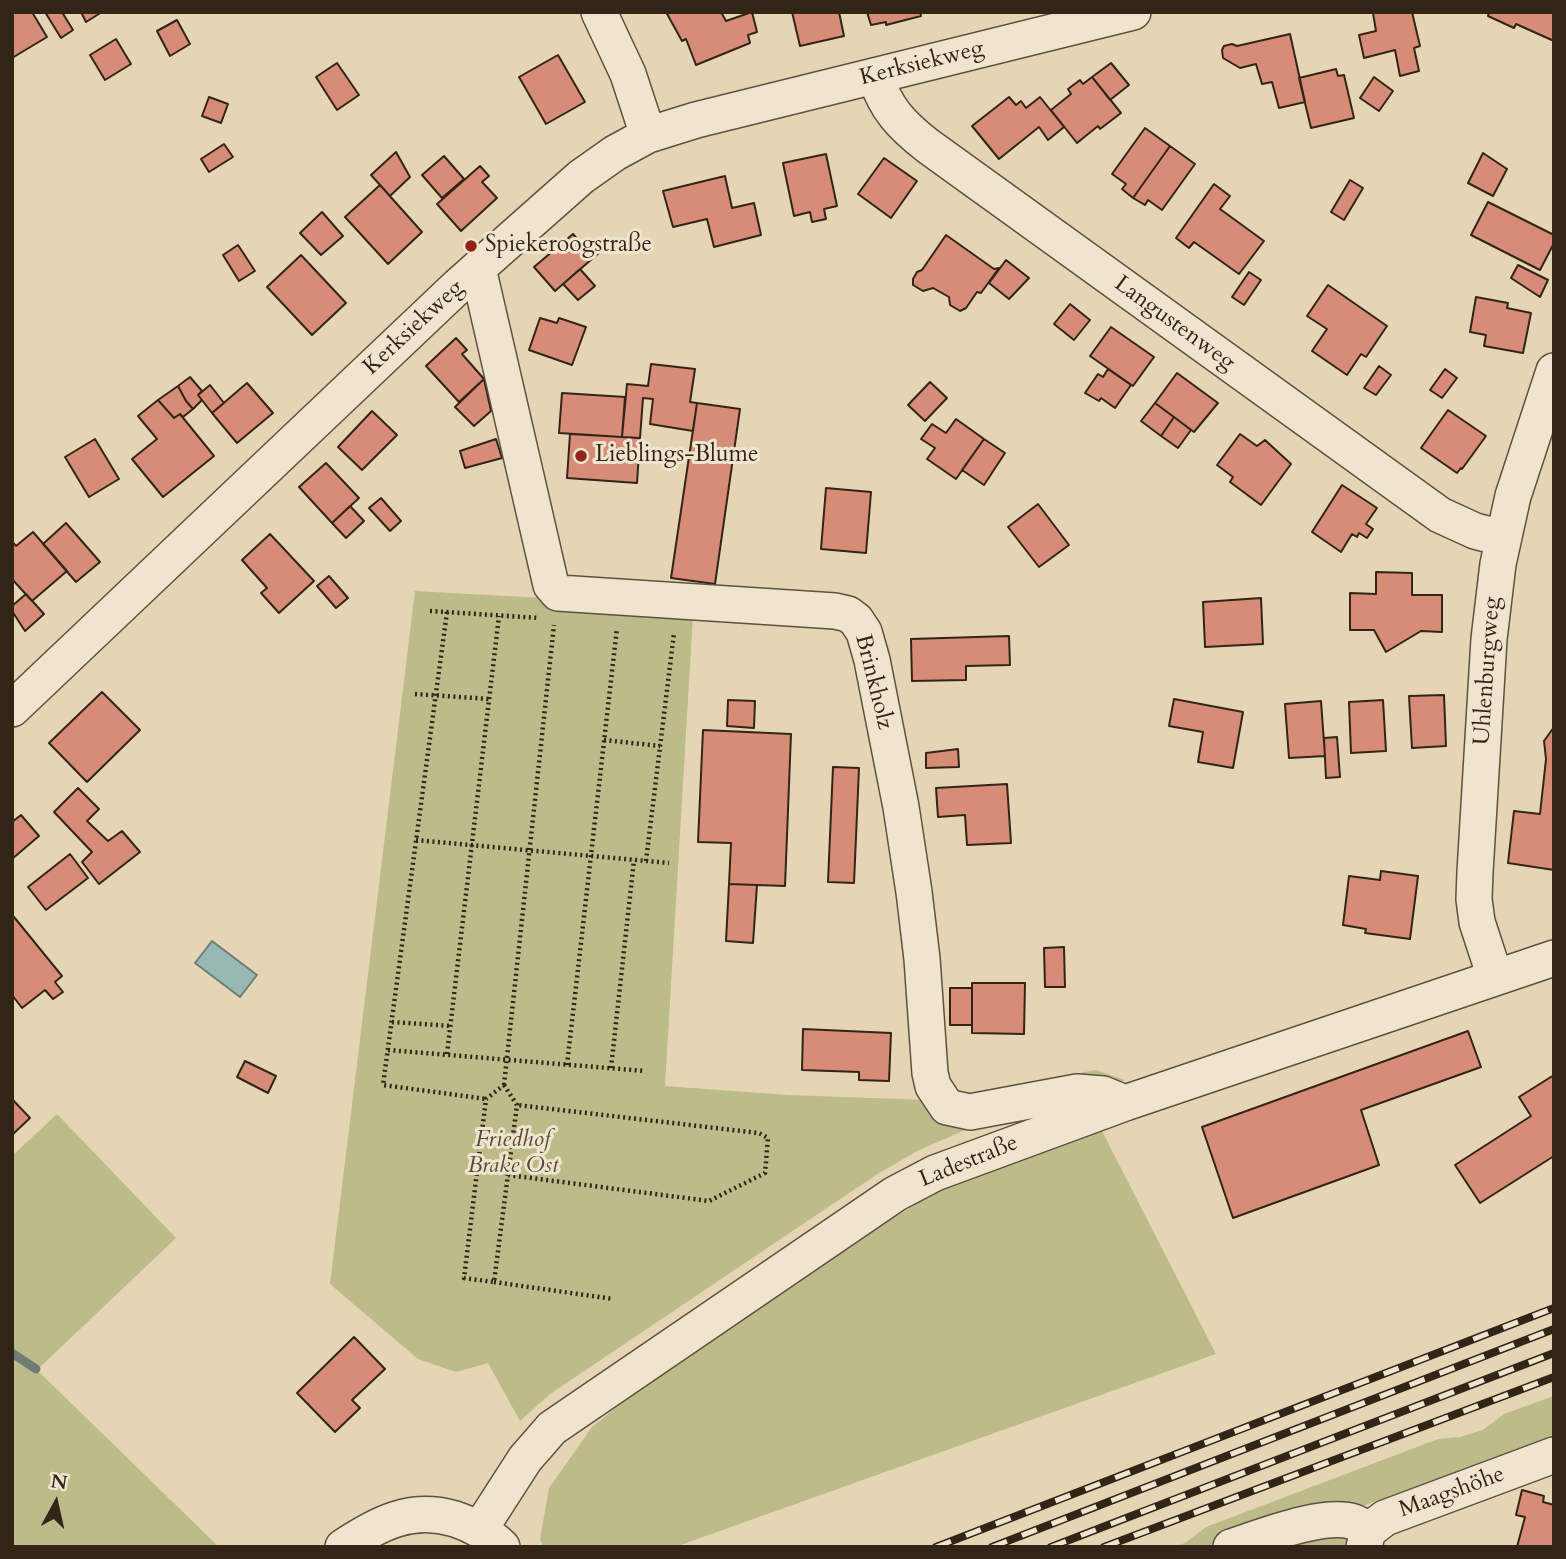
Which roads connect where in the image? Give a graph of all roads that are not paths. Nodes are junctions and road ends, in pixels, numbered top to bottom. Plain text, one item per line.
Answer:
1 (600, 12) edge
2 (1133, 12) edge
3 (875, 76) junction
4 (648, 135) junction
5 (478, 268) junction
6 (1554, 371) edge
7 (1502, 538) junction
8 (12, 709) edge
9 (1554, 958) edge
10 (1496, 977) junction
11 (1125, 1103) junction
12 (1554, 1455) edge
13 (491, 1538) edge
14 (1366, 1539) edge
15 (343, 1547) edge
16 (1231, 1547) edge

1 - 4 street
2 - 3 street, Kerksiekweg
3 - 4 street, Kerksiekweg
3 - 7 street, Langustenweg
4 - 5 street, Kerksiekweg
5 - 8 street, Kerksiekweg
5 - 11 street, Brinkholz
6 - 7 street, Uhlenburgweg
7 - 10 street, Uhlenburgweg
9 - 10 street, Ladestraße
10 - 11 street, Ladestraße
11 - 13 street, Ladestraße
12 - 14 street, Maagshöhe
13 - 15 street
14 - 16 street

